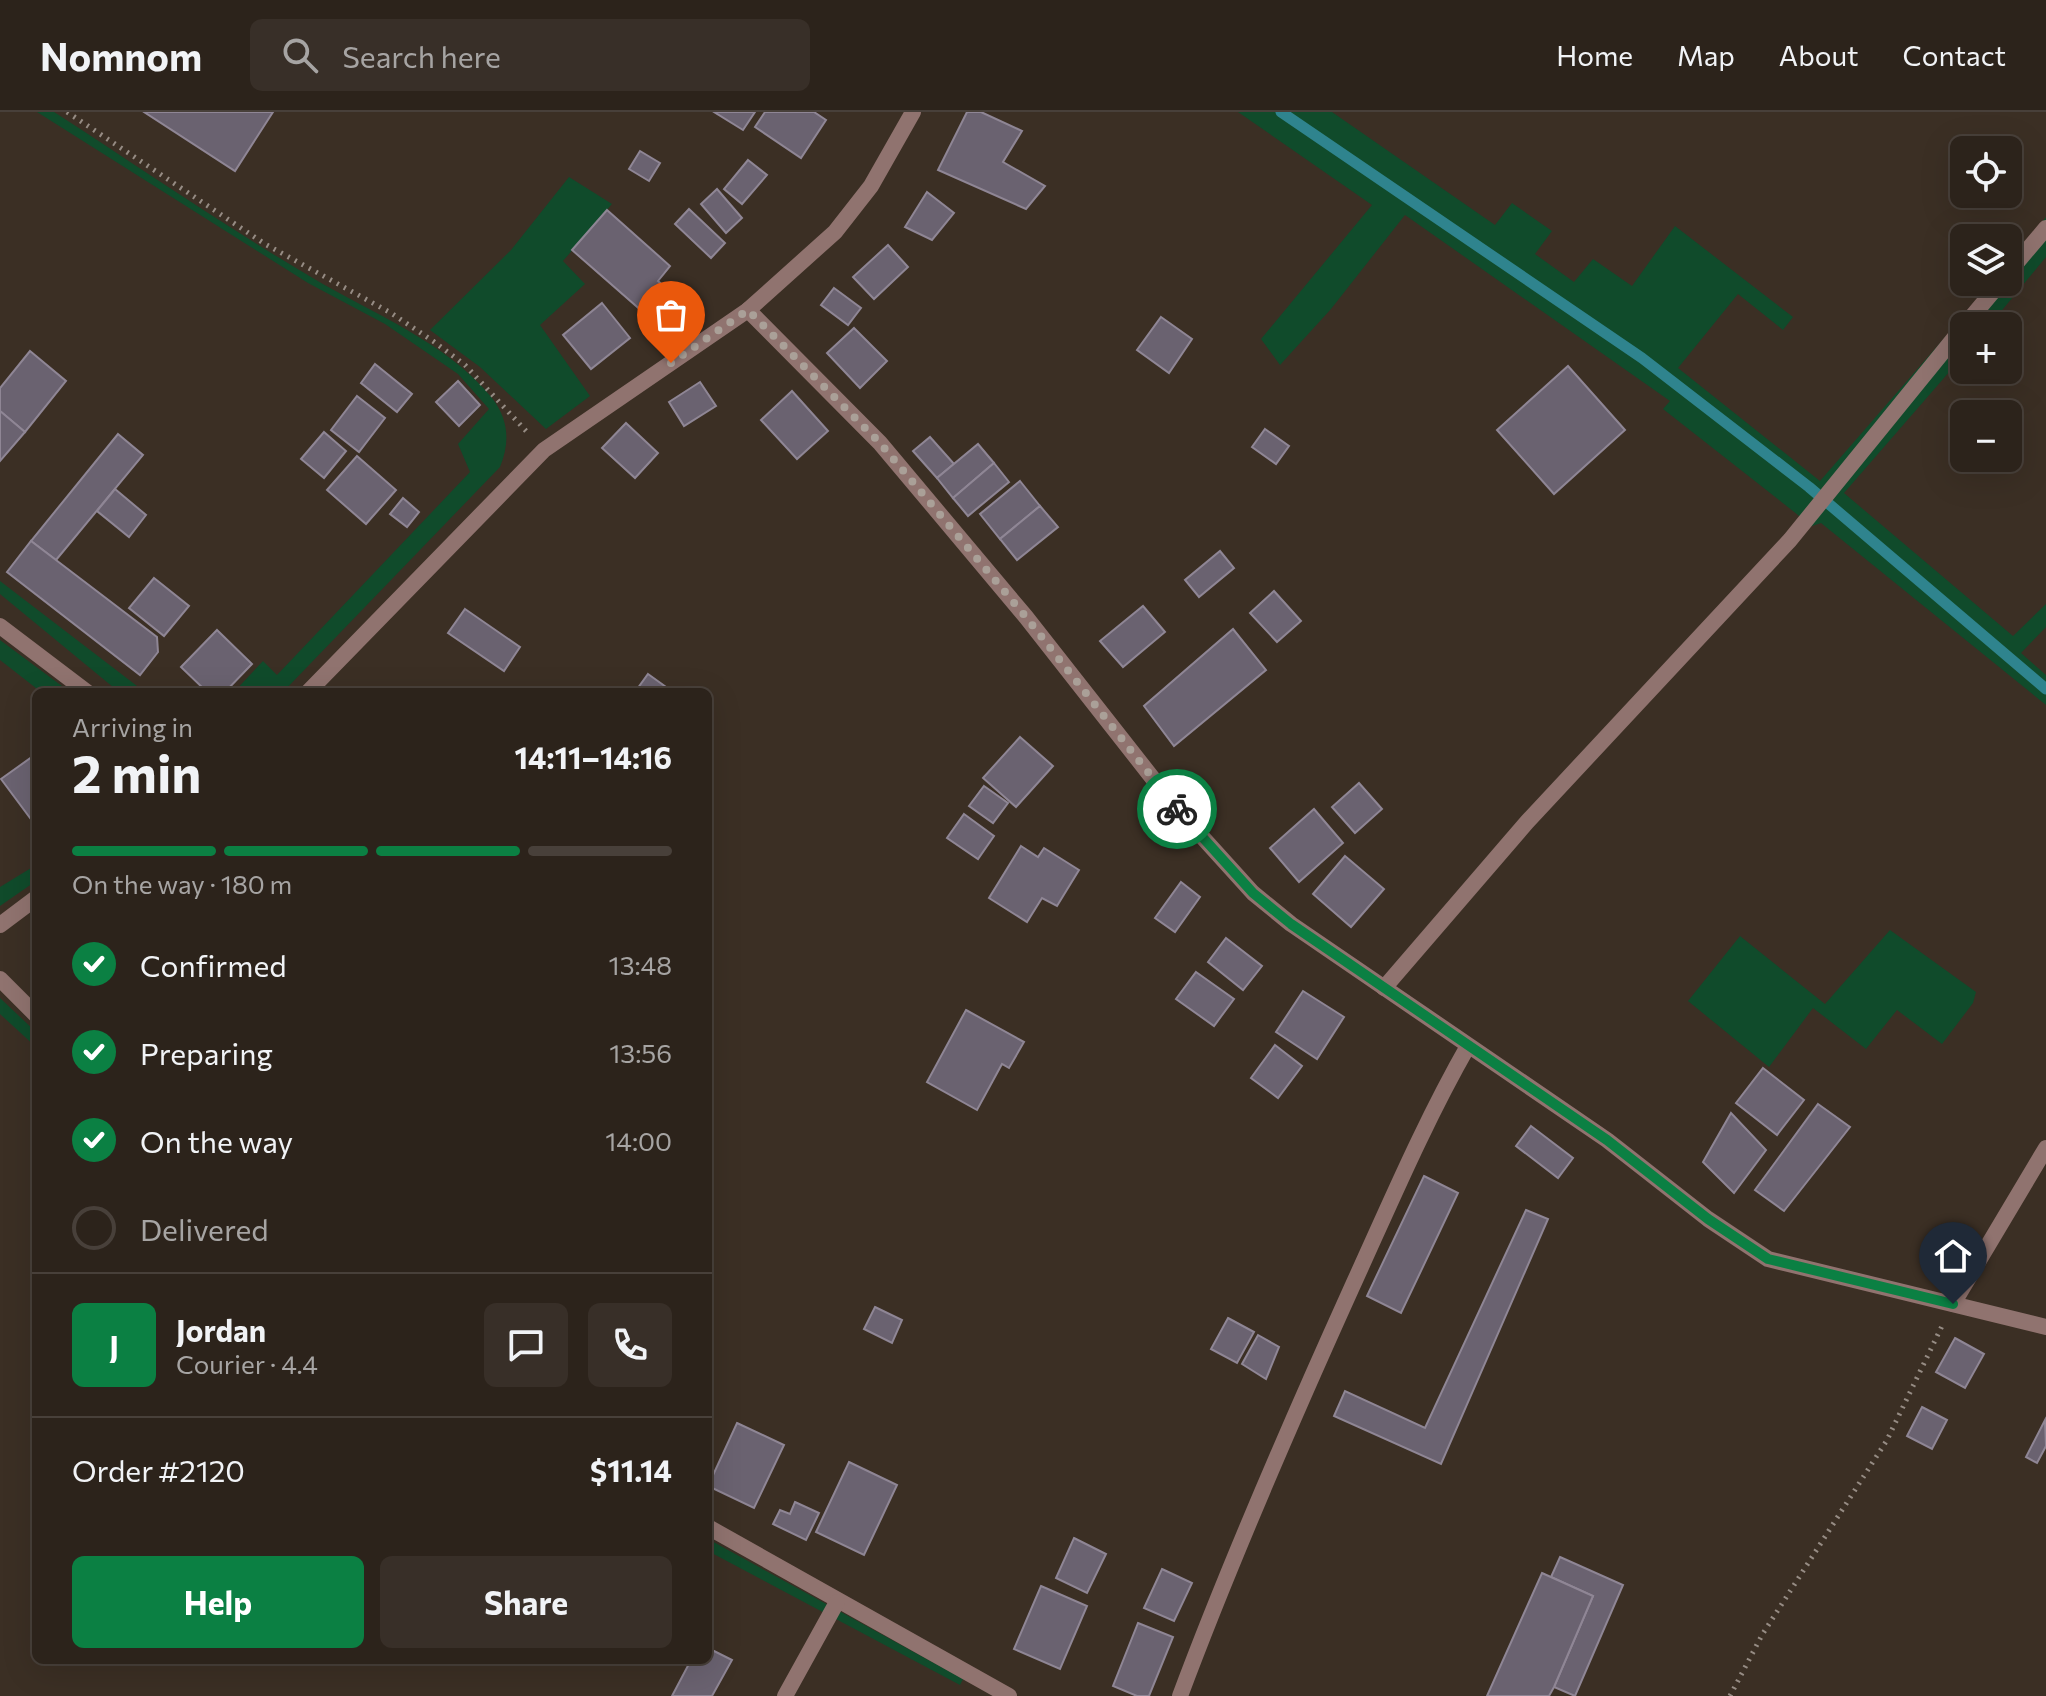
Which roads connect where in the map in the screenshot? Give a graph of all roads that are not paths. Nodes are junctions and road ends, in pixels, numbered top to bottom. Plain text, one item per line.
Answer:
1 (913, 112) edge
2 (2046, 228) edge
3 (2022, 256) edge
4 (1989, 296) edge
5 (748, 310) junction
6 (1976, 312) edge
7 (1950, 343) edge
8 (0, 626) edge
9 (82, 688) edge
10 (312, 688) edge
11 (32, 901) edge
12 (0, 925) edge
13 (0, 979) edge
14 (1384, 988) junction
15 (32, 1011) edge
16 (1468, 1046) junction
17 (2046, 1148) edge
18 (1953, 1304) junction
19 (2046, 1327) edge
20 (712, 1529) edge
21 (837, 1602) junction
22 (785, 1696) edge
23 (1009, 1696) edge
24 (1180, 1696) edge

1 - 5 street
2 - 3 street
4 - 6 street
5 - 10 street
5 - 14 street
7 - 14 street
8 - 9 street
11 - 12 street
13 - 15 street
14 - 16 street
16 - 18 street
16 - 24 street
17 - 18 street
18 - 19 street
20 - 21 street
21 - 22 street
21 - 23 street

